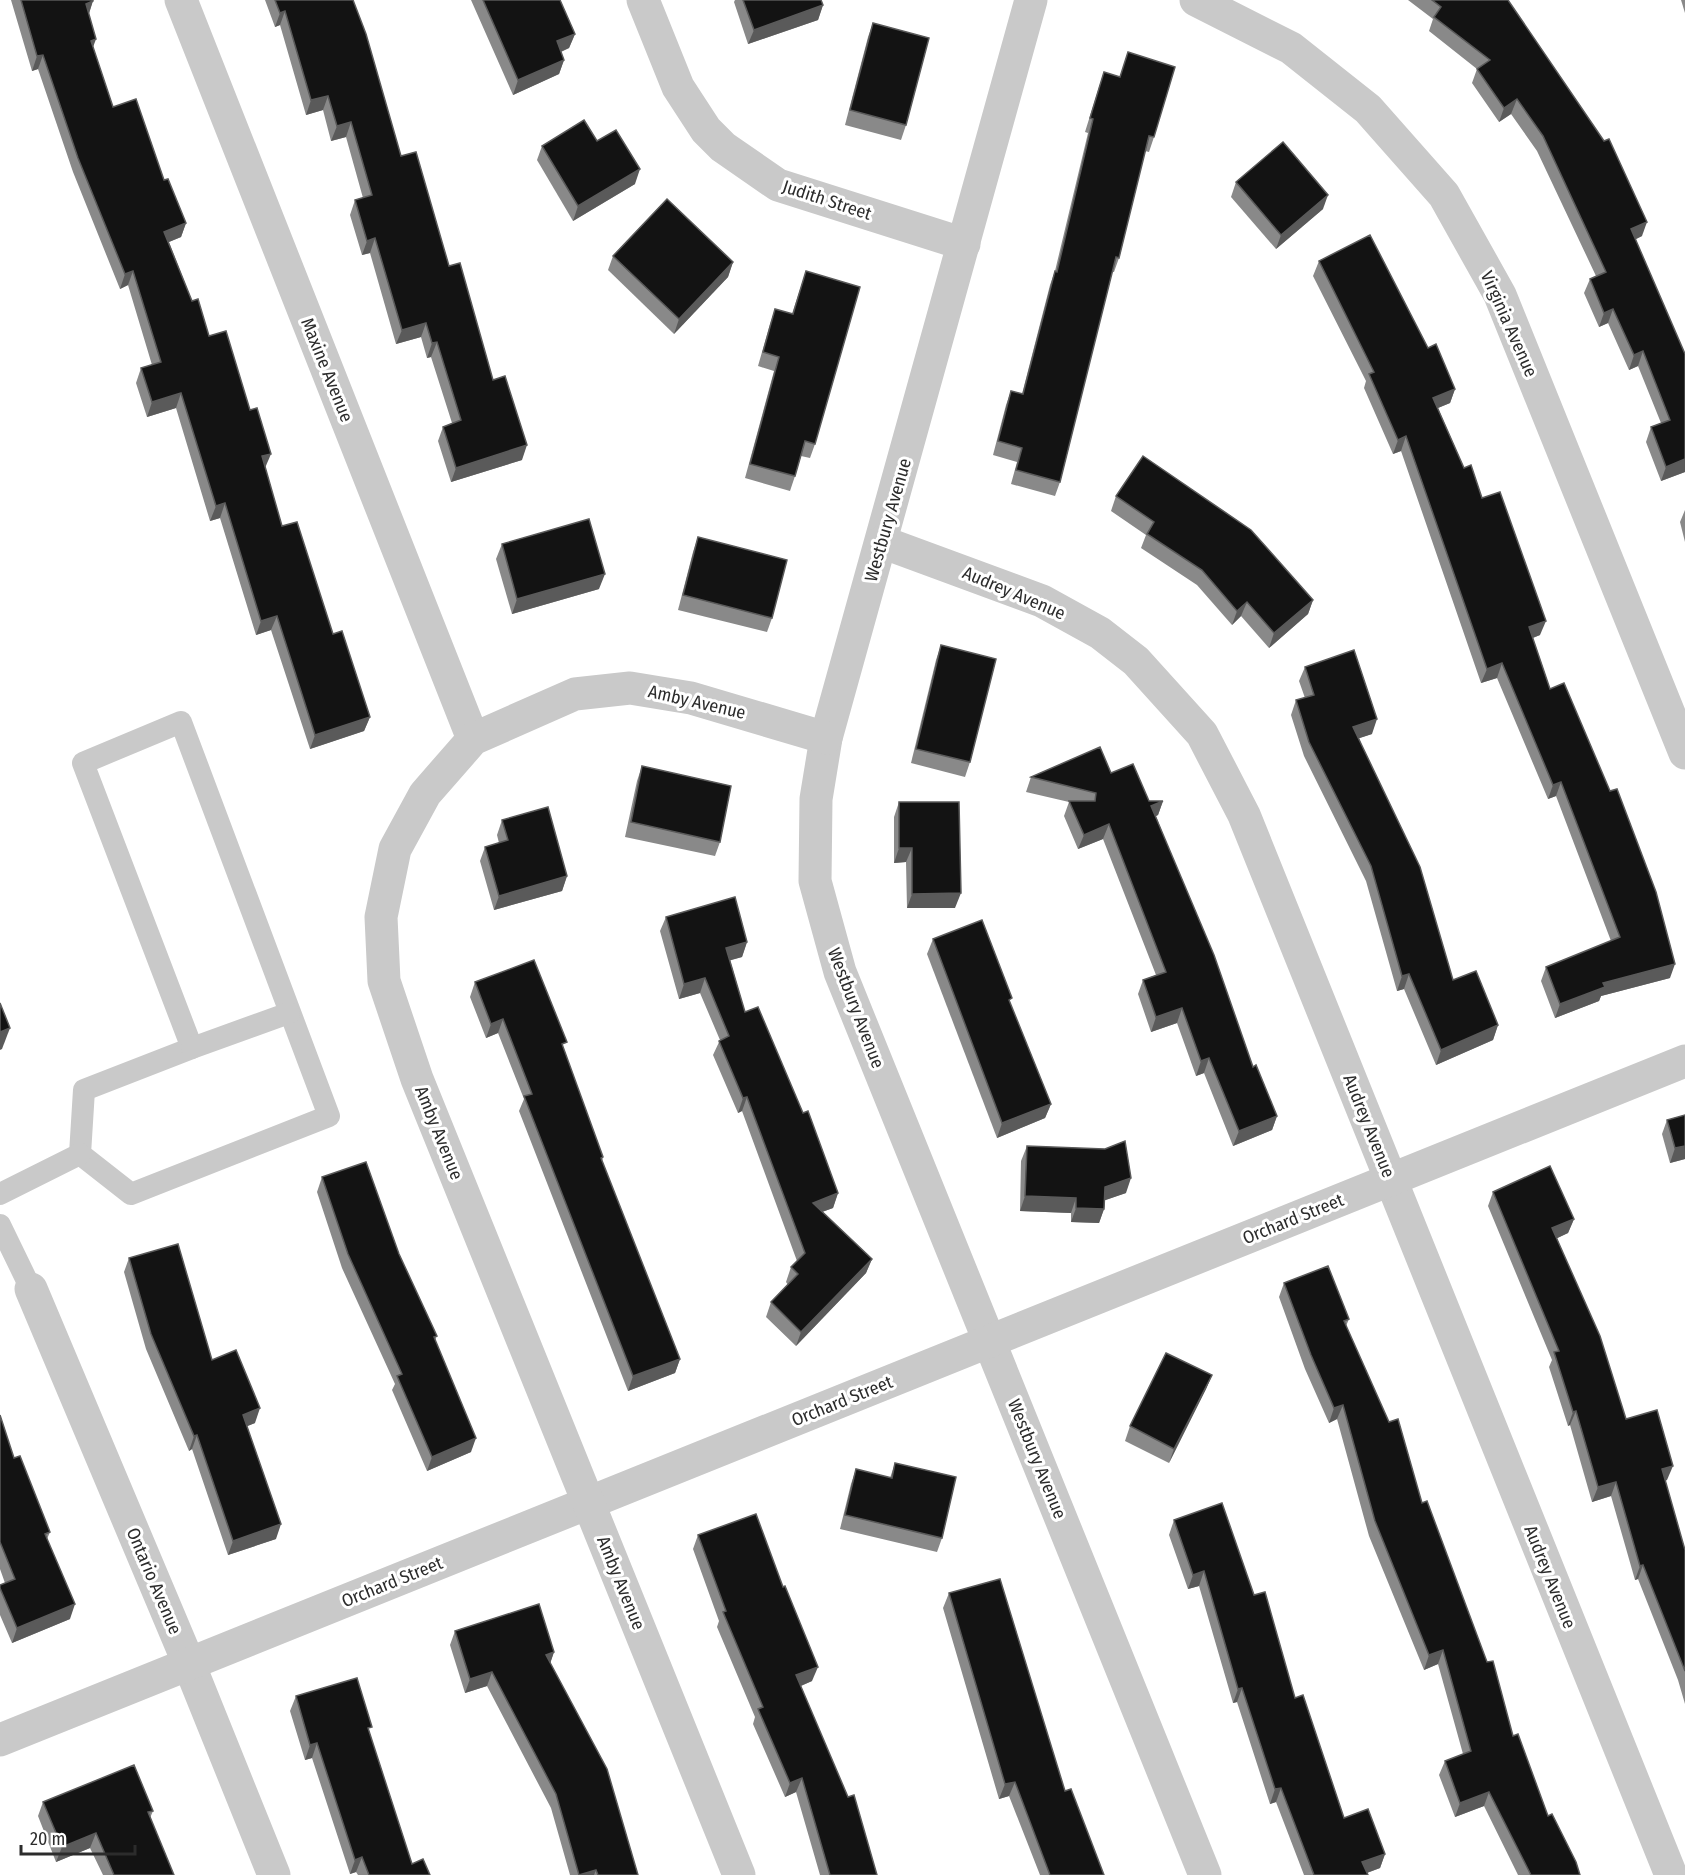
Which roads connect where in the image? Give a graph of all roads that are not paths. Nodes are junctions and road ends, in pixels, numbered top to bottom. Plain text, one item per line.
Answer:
1 (181, 0) edge
2 (643, 0) edge
3 (1031, 0) edge
4 (1196, 0) edge
5 (964, 244) junction
6 (882, 542) junction
7 (826, 738) junction
8 (473, 739) junction
9 (1685, 753) edge
10 (289, 1013) junction
11 (192, 1048) junction
12 (1685, 1061) edge
13 (80, 1154) junction
14 (1391, 1180) junction
15 (0, 1194) edge
16 (0, 1225) edge
17 (31, 1289) joint
18 (989, 1341) junction
19 (589, 1503) junction
20 (189, 1664) junction
21 (0, 1740) edge
22 (274, 1875) edge
23 (739, 1875) edge
24 (1205, 1875) edge
25 (1671, 1875) edge

1 - 8 street, Maxine Avenue
2 - 5 street, Judith Street
3 - 5 street, Westbury Avenue
4 - 9 street, Virginia Avenue
5 - 6 street, Westbury Avenue
6 - 7 street, Westbury Avenue
6 - 14 street, Audrey Avenue
7 - 8 street, Amby Avenue
7 - 18 street, Westbury Avenue
8 - 19 street, Amby Avenue
10 - 11 lane
10 - 11 lane
10 - 13 lane
11 - 13 lane
12 - 14 street, Orchard Street
13 - 15 lane
14 - 18 street, Orchard Street
14 - 25 street, Audrey Avenue
16 - 17 lane
17 - 20 street, Ontario Avenue
18 - 19 street, Orchard Street
18 - 24 street, Westbury Avenue
19 - 20 street, Orchard Street
19 - 23 street, Amby Avenue
20 - 21 street, Orchard Street
20 - 22 street, Ontario Avenue

